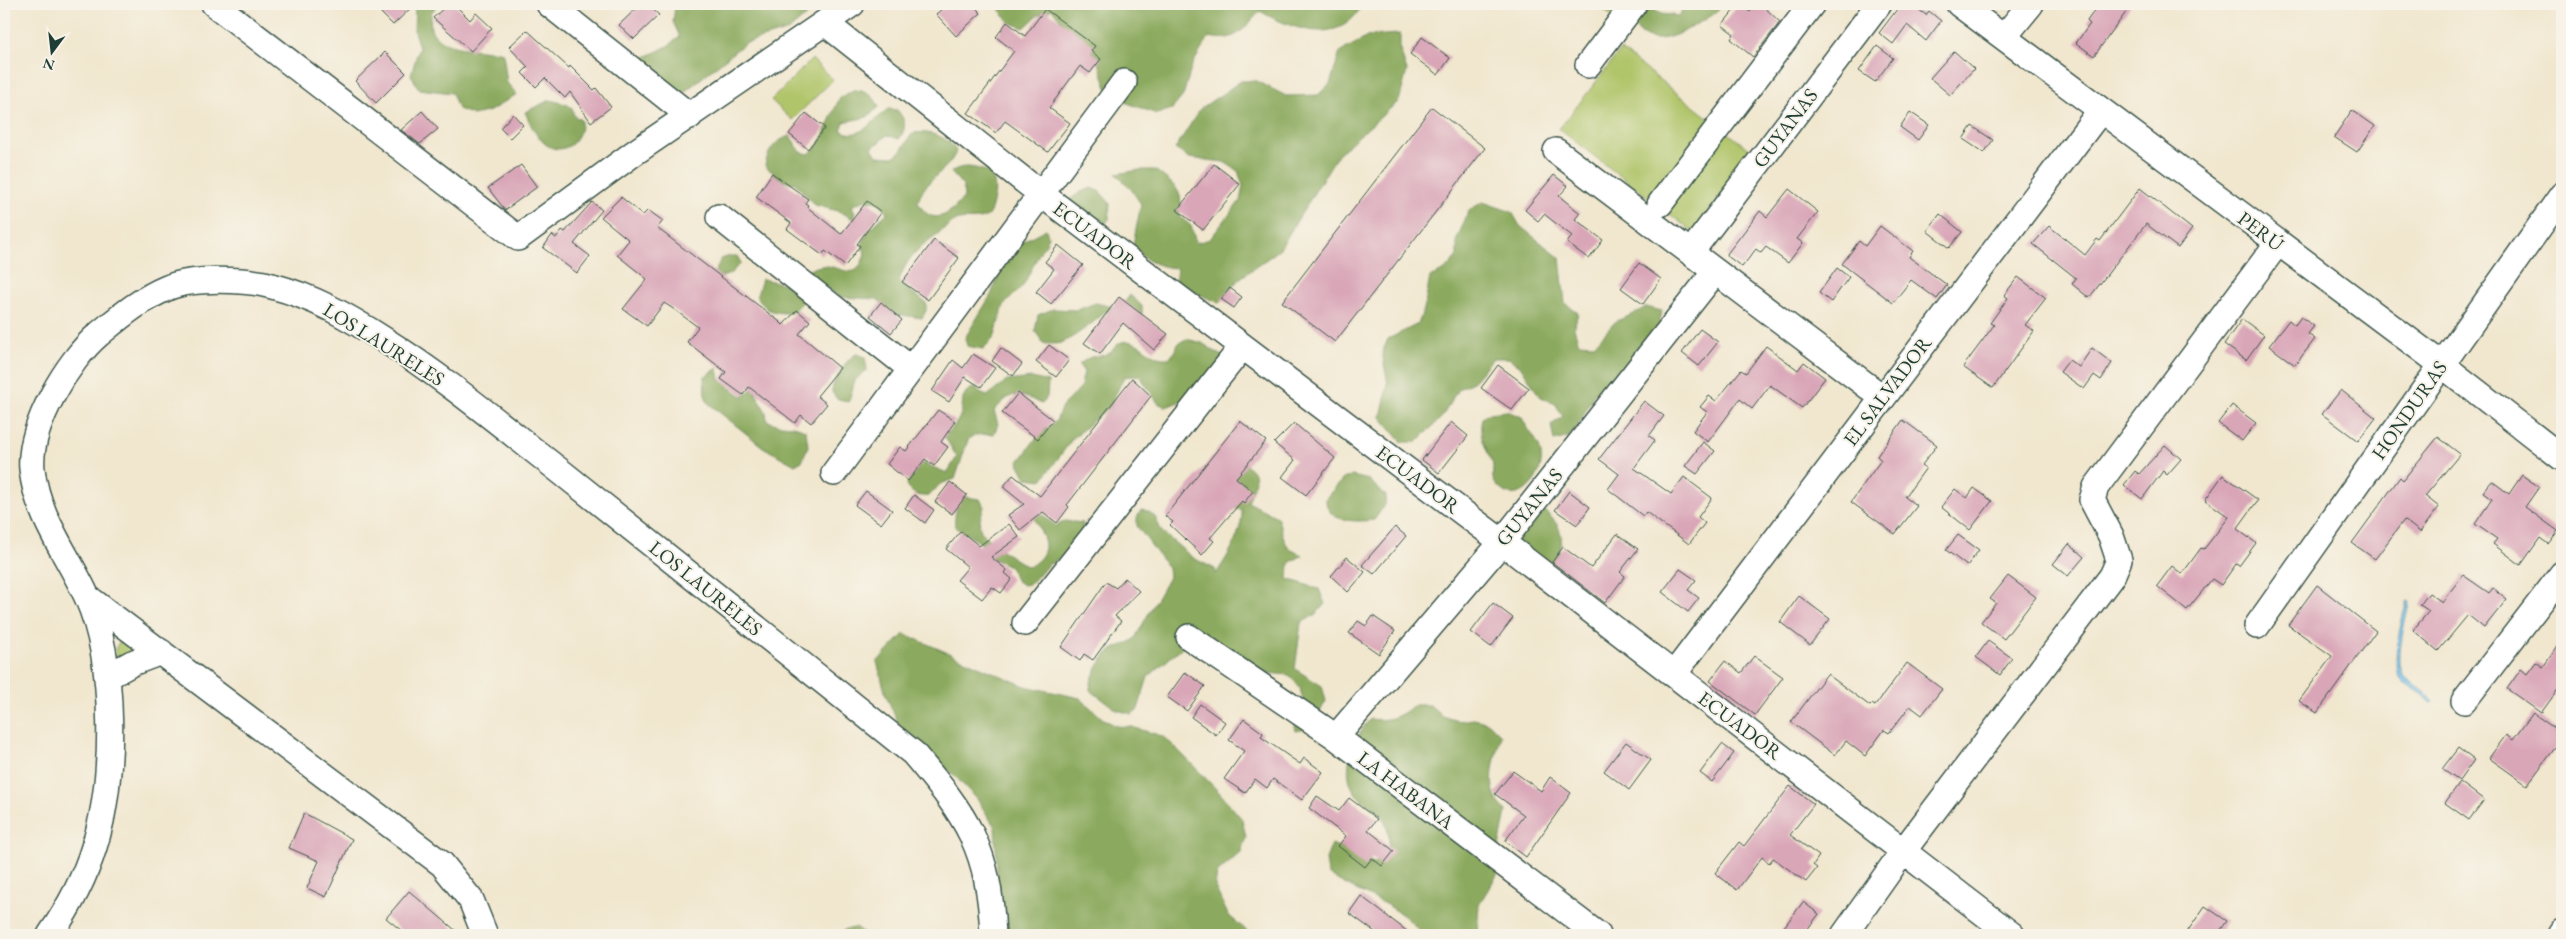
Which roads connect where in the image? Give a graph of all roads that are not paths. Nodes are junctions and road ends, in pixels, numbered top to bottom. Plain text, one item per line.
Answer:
1 (548, 4) edge
2 (852, 4) edge
3 (1634, 4) edge
4 (1812, 4) edge
5 (1878, 4) edge
6 (1959, 4) edge
7 (2032, 4) edge
8 (219, 5) edge
9 (825, 23) junction
10 (2004, 37) junction
11 (1588, 65) dead end
12 (1124, 82) dead end
13 (2101, 110) junction
14 (690, 116) junction
15 (1556, 150) dead end
16 (1041, 194) junction
17 (2562, 195) edge
18 (1660, 204) dead end
19 (719, 217) dead end
20 (2277, 244) junction
21 (1690, 252) junction
22 (1715, 272) junction
23 (1242, 347) junction
24 (2441, 364) junction
25 (911, 369) junction
26 (1882, 397) junction
27 (2562, 458) edge
28 (834, 473) dead end
29 (1502, 542) junction
30 (2562, 574) edge
31 (87, 596) junction
32 (1026, 623) dead end
33 (2257, 626) dead end
34 (1189, 637) dead end
35 (161, 652) junction
36 (1674, 674) junction
37 (107, 677) junction
38 (2464, 701) dead end
39 (1336, 737) junction
40 (1904, 850) junction
41 (2562, 932) edge
42 (50, 935) edge
43 (485, 935) edge
44 (993, 935) edge
45 (1598, 935) edge
46 (1844, 935) edge
47 (2012, 935) edge
48 (2560, 935) edge

1 - 14 street
2 - 9 street
3 - 11 street
4 - 18 street
5 - 21 street, GUYANAS
6 - 10 street, PERÚ
7 - 10 street
8 - 14 street
9 - 14 street
9 - 16 street, ECUADOR
10 - 13 street, PERÚ
12 - 16 street
13 - 20 street, PERÚ
13 - 26 street, EL SALVADOR
15 - 21 street
16 - 23 street, ECUADOR
16 - 25 street
17 - 24 street, HONDURAS
19 - 25 street
20 - 24 street, PERÚ
20 - 40 street
21 - 22 street
22 - 26 street
22 - 29 street, GUYANAS
23 - 29 street, ECUADOR
23 - 32 street
24 - 27 street, PERÚ
24 - 33 street, HONDURAS
25 - 28 street
26 - 36 street, EL SALVADOR
29 - 36 street, ECUADOR
29 - 39 street, GUYANAS
30 - 38 street
31 - 35 street
31 - 37 street, LOS LAURELES
31 - 44 street, LOS LAURELES
34 - 39 street, LA HABANA
35 - 37 street
35 - 43 street
36 - 40 street, ECUADOR
37 - 42 street, LOS LAURELES
39 - 45 street, LA HABANA
40 - 46 street
40 - 47 street, ECUADOR
41 - 48 street

